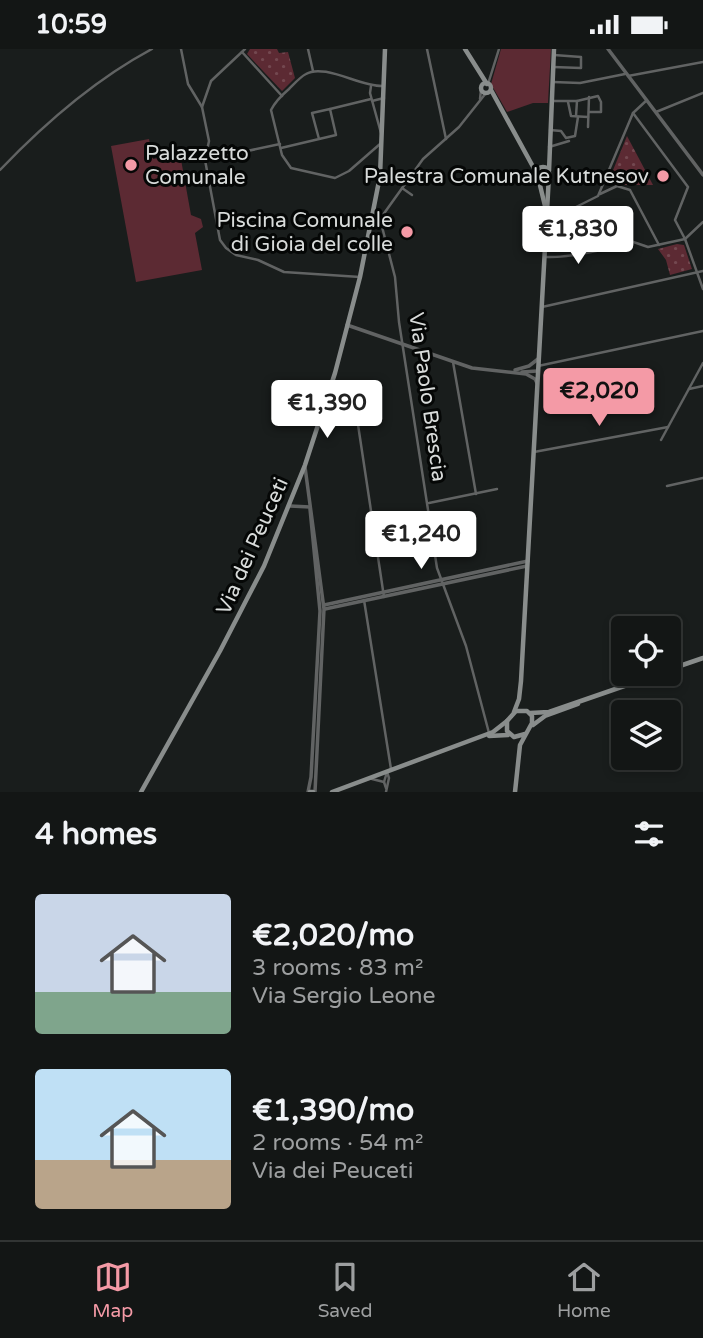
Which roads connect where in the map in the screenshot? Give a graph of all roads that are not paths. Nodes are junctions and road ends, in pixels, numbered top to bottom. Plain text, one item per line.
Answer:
1 (152, 49) edge
2 (181, 49) edge
3 (308, 49) edge
4 (385, 49) edge
5 (427, 49) edge
6 (465, 49) edge
7 (499, 49) edge
8 (568, 49) edge
9 (608, 49) edge
10 (243, 51) edge
11 (554, 52) edge
12 (568, 56) junction
13 (703, 62) edge
14 (554, 67) junction
15 (313, 71) junction
16 (492, 73) junction
17 (480, 75) junction
18 (628, 75) junction
19 (553, 82) junction
20 (371, 86) junction
21 (384, 86) junction
22 (486, 89) junction
23 (703, 93) edge
24 (282, 96) junction
25 (589, 97) junction
26 (384, 98) junction
27 (371, 100) junction
28 (647, 100) junction
29 (552, 101) junction
30 (577, 101) junction
31 (568, 102) junction
32 (202, 107) junction
33 (330, 109) junction
34 (589, 112) junction
35 (656, 112) junction
36 (634, 113) junction
37 (577, 117) junction
38 (589, 117) junction
39 (588, 127) dead end
40 (550, 130) junction
41 (383, 135) junction
42 (318, 139) junction
43 (446, 139) junction
44 (569, 141) dead end
45 (382, 142) junction
46 (280, 146) junction
47 (550, 147) junction
48 (529, 158) junction
49 (205, 160) junction
50 (549, 161) junction
51 (542, 167) junction
52 (0, 170) edge
53 (549, 173) junction
54 (537, 175) junction
55 (703, 175) edge
56 (402, 188) junction
57 (412, 195) dead end
58 (598, 195) junction
59 (547, 207) junction
60 (564, 213) junction
61 (545, 216) junction
62 (373, 217) junction
63 (380, 219) junction
64 (703, 222) edge
65 (685, 239) junction
66 (627, 241) junction
67 (659, 245) junction
68 (544, 247) junction
69 (543, 257) junction
70 (703, 271) edge
71 (696, 272) junction
72 (360, 277) junction
73 (703, 289) edge
74 (541, 307) junction
75 (347, 325) junction
76 (703, 331) edge
77 (403, 345) junction
78 (538, 359) junction
79 (453, 362) junction
80 (703, 363) edge
81 (538, 368) junction
82 (522, 370) junction
83 (537, 383) junction
84 (703, 386) edge
85 (689, 389) junction
86 (319, 424) junction
87 (668, 427) junction
88 (661, 440) dead end
89 (533, 452) junction
90 (305, 465) junction
91 (703, 478) edge
92 (667, 486) dead end
93 (497, 489) dead end
94 (476, 494) junction
95 (428, 504) junction
96 (290, 506) junction
97 (310, 507) junction
98 (527, 563) junction
99 (442, 582) junction
100 (383, 594) junction
101 (364, 599) junction
102 (322, 608) junction
103 (703, 658) edge
104 (681, 666) edge
105 (521, 681) junction
106 (626, 686) edge
107 (592, 698) junction
108 (513, 712) junction
109 (528, 712) junction
110 (507, 721) junction
111 (531, 727) junction
112 (489, 733) junction
113 (525, 734) junction
114 (510, 736) junction
115 (452, 748) junction
116 (517, 762) junction
117 (389, 773) junction
118 (368, 779) junction
119 (384, 782) junction
120 (386, 791) edge
121 (141, 792) edge
122 (311, 792) edge
123 (332, 792) edge
124 (515, 792) edge

1 - 52 street
2 - 32 street
3 - 15 street
4 - 21 main road, Via dei Peuceti
5 - 43 street
6 - 17 main road
7 - 16 street
8 - 12 street
9 - 18 street
10 - 24 street
10 - 32 street
11 - 12 street
11 - 14 main road
12 - 14 street
13 - 18 street
14 - 19 main road
15 - 20 street
15 - 24 street
16 - 17 street
16 - 22 street
17 - 22 main road
18 - 19 street
18 - 28 street
19 - 29 main road
20 - 21 street
20 - 27 street
21 - 26 main road, Via dei Peuceti
22 - 43 street
22 - 48 main road
23 - 35 street
24 - 46 street
25 - 30 street
25 - 34 street
25 - 34 street
26 - 27 street
26 - 41 main road, Via dei Peuceti
27 - 33 street
27 - 41 street
28 - 35 street
28 - 36 street
29 - 31 street
29 - 40 main road
30 - 31 street
30 - 37 street
31 - 37 street
32 - 49 street
33 - 42 street
33 - 42 street
34 - 38 street
35 - 55 street
36 - 58 street
36 - 65 street
37 - 38 street
37 - 40 street
38 - 39 street
40 - 47 main road
41 - 45 main road, Via dei Peuceti
42 - 46 street
43 - 56 street
44 - 47 street
45 - 46 street
45 - 62 main road, Via dei Peuceti
46 - 49 street
47 - 50 main road
48 - 51 main road
48 - 54 main road
49 - 72 street
50 - 51 main road
50 - 53 main road
51 - 53 main road
51 - 54 main road
53 - 54 main road
53 - 59 main road
54 - 61 main road
56 - 57 street
56 - 63 street
58 - 60 street
58 - 67 street
59 - 60 street
59 - 61 main road
60 - 61 street
61 - 68 main road
62 - 63 street
62 - 72 main road, Via dei Peuceti
63 - 77 street, Via Paolo Brescia
64 - 65 street
65 - 67 street
65 - 71 street
66 - 67 street
66 - 68 street
66 - 69 street
68 - 69 main road
69 - 74 main road
70 - 71 street
71 - 73 street
71 - 74 street
72 - 75 main road, Via dei Peuceti
74 - 78 main road
75 - 77 street
75 - 86 main road, Via dei Peuceti
76 - 81 street
77 - 79 street
77 - 95 street, Via Paolo Brescia
78 - 81 main road
78 - 82 street
79 - 82 street
79 - 94 street
80 - 85 street
81 - 82 street
81 - 83 main road
82 - 83 street
83 - 89 main road
84 - 85 street
85 - 87 street
86 - 90 main road, Via dei Peuceti
86 - 100 street
87 - 88 street
87 - 89 street
89 - 98 main road
90 - 96 main road, Via dei Peuceti
90 - 97 street
91 - 92 street
93 - 94 street
94 - 95 street
95 - 99 street, Via Paolo Brescia
96 - 97 street
96 - 121 main road, Via dei Peuceti
97 - 102 street
98 - 99 street
98 - 105 main road
99 - 100 street
99 - 112 street, Via Paolo Brescia
100 - 101 street
101 - 102 street
101 - 117 street
102 - 122 street
103 - 104 main road
105 - 108 main road
105 - 109 main road
106 - 107 main road
107 - 109 main road
107 - 111 main road
108 - 109 main road
108 - 110 main road
109 - 111 main road
110 - 112 main road
110 - 114 main road
111 - 113 main road
112 - 115 main road
113 - 114 main road
113 - 116 main road
114 - 115 main road
114 - 116 main road
115 - 117 main road
116 - 124 main road
117 - 118 main road
117 - 119 street
117 - 120 street
118 - 119 street
118 - 123 main road
119 - 120 street

